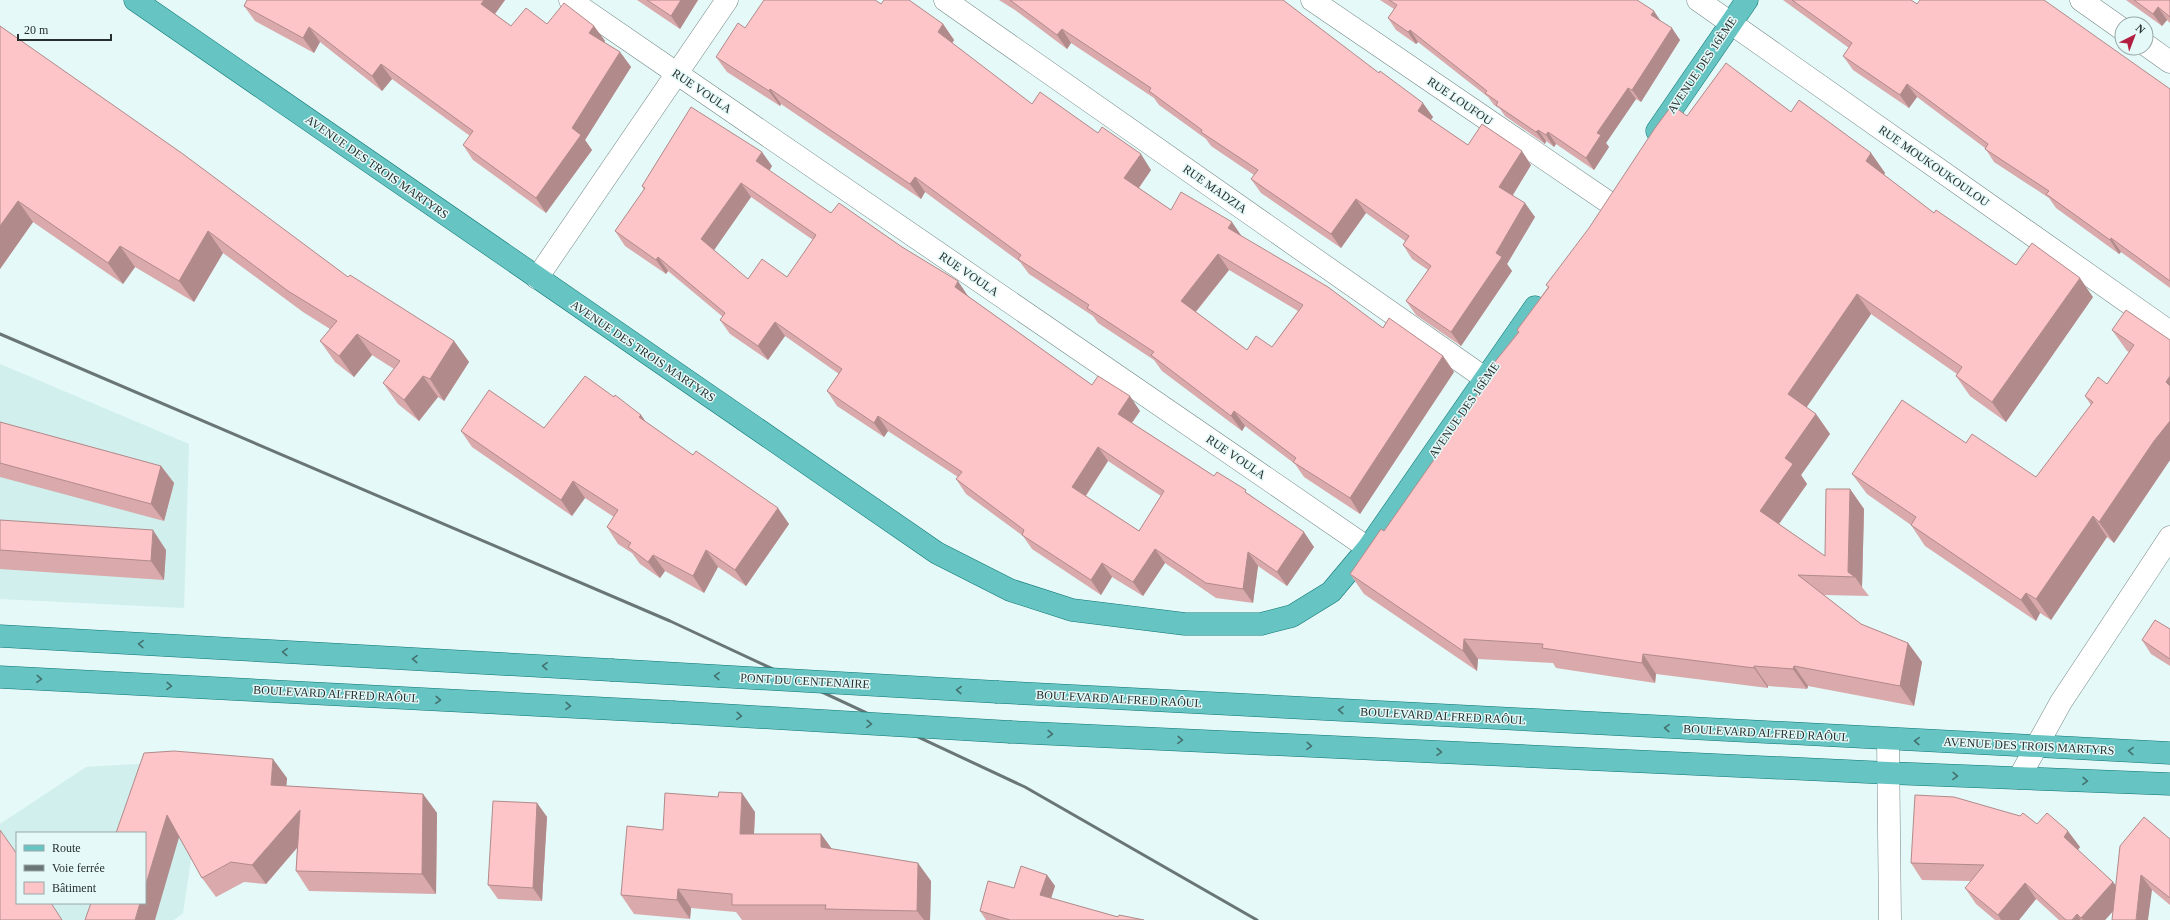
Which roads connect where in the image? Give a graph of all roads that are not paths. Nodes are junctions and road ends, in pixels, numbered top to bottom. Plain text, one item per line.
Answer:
1 (135, 0) edge
2 (570, 0) edge
3 (727, 0) edge
4 (945, 0) edge
5 (1312, 0) edge
6 (1698, 0) edge
7 (1747, 0) edge
8 (2081, 0) edge
9 (1731, 23) junction
10 (2114, 23) edge
11 (2154, 51) edge
12 (2170, 62) edge
13 (676, 74) junction
14 (1648, 145) edge
15 (1621, 183) edge
16 (1608, 202) junction
17 (1595, 222) edge
18 (536, 278) junction
19 (1545, 294) edge
20 (2170, 332) edge
21 (1486, 379) junction
22 (2170, 537) edge
23 (1368, 548) junction
24 (1185, 624) joint
25 (0, 636) edge
26 (0, 677) edge
27 (998, 692) joint
28 (1888, 739) junction
29 (2035, 747) junction
30 (2170, 753) edge
31 (1888, 773) junction
32 (2019, 778) junction
33 (2170, 784) edge
34 (1890, 920) edge

1 - 18 main road, AVENUE DES TROIS MARTYRS
2 - 13 street, RUE VOULA
3 - 13 street
4 - 21 street, RUE MADZIA
5 - 16 street, RUE LOUFOU
6 - 9 street, RUE MOUKOUKOULOU
7 - 9 main road, AVENUE DES 16ÈME
8 - 10 street
9 - 14 main road, AVENUE DES 16ÈME
9 - 20 street, RUE MOUKOUKOULOU
11 - 12 street
13 - 18 street
13 - 23 street, RUE VOULA
15 - 16 main road
16 - 17 main road
18 - 24 main road, AVENUE DES TROIS MARTYRS
19 - 21 main road, AVENUE DES 16ÈME
21 - 23 main road, AVENUE DES 16ÈME
22 - 29 street
23 - 24 main road, AVENUE DES 16ÈME
27 -> 25 main road, PONT DU CENTENAIRE, bridge
26 -> 31 main road, BOULEVARD ALFRED RAÔUL, bridge
28 -> 27 main road, BOULEVARD ALFRED RAÔUL
29 -> 28 main road, AVENUE DES TROIS MARTYRS
28 - 31 street
30 -> 29 main road, AVENUE DES TROIS MARTYRS
29 - 32 street
31 -> 32 main road
31 - 34 street
32 -> 33 main road

